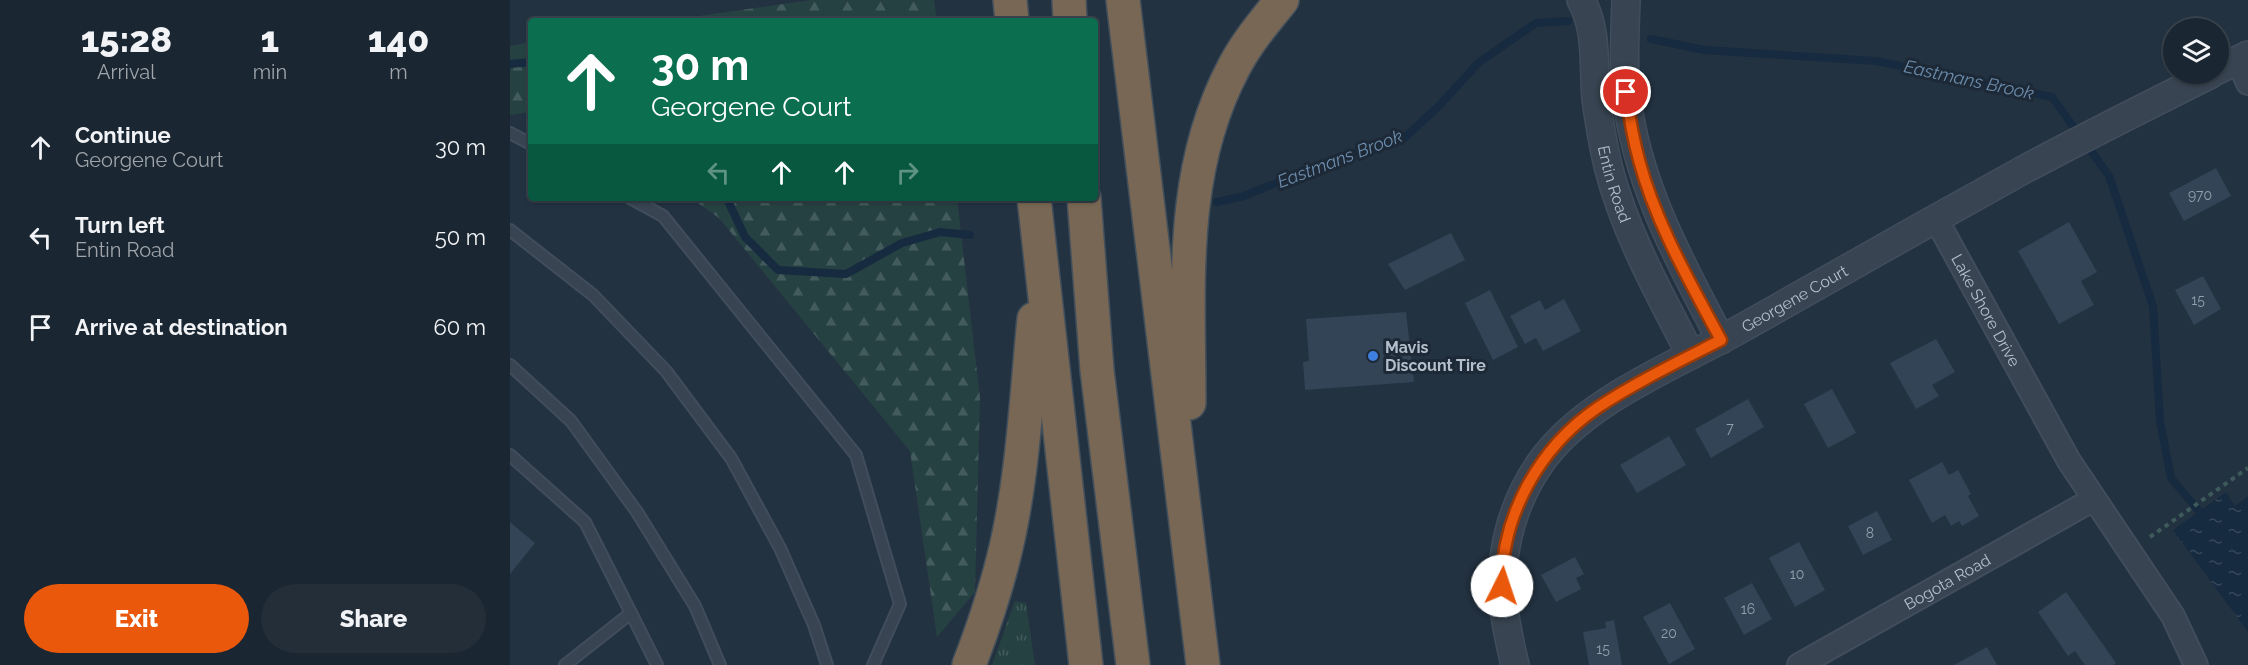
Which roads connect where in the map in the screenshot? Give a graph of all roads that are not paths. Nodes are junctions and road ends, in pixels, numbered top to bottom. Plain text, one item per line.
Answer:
1 (1010, 0) edge
2 (1069, 0) edge
3 (1123, 0) edge
4 (1282, 0) edge
5 (1581, 0) edge
6 (1626, 0) edge
7 (1012, 18) edge
8 (1070, 18) edge
9 (2191, 84) edge
10 (510, 133) edge
11 (528, 142) edge
12 (636, 201) edge
13 (1034, 201) edge
14 (1084, 201) edge
15 (1936, 219) junction
16 (510, 230) edge
17 (1041, 255) junction
18 (1721, 340) junction
19 (1691, 356) junction
20 (510, 365) edge
21 (510, 454) edge
22 (2094, 499) junction
23 (1190, 561) junction
24 (631, 613) junction
25 (565, 665) edge
26 (657, 665) edge
27 (720, 665) edge
28 (827, 665) edge
29 (873, 665) edge
30 (969, 665) edge
31 (1086, 665) edge
32 (1133, 665) edge
33 (1203, 665) edge
34 (1515, 665) edge
35 (1799, 665) edge
36 (2196, 665) edge

1 - 7 highway
2 - 8 highway
3 - 23 highway
4 - 23 highway
5 - 19 street, Entin Road
6 - 18 street, Entin Road
9 - 15 street
10 - 11 lane
12 - 29 lane
13 - 17 highway
14 - 32 highway
15 - 18 street, Georgene Court
15 - 22 street, Lake Shore Drive
16 - 28 lane
17 - 30 highway
17 - 31 highway
18 - 19 street, Georgene Court
19 - 34 street, Georgene Court
20 - 27 lane
21 - 24 lane
22 - 35 street, Bogota Road
22 - 36 street, Lake Shore Drive
23 - 33 highway
24 - 25 lane
24 - 26 lane

